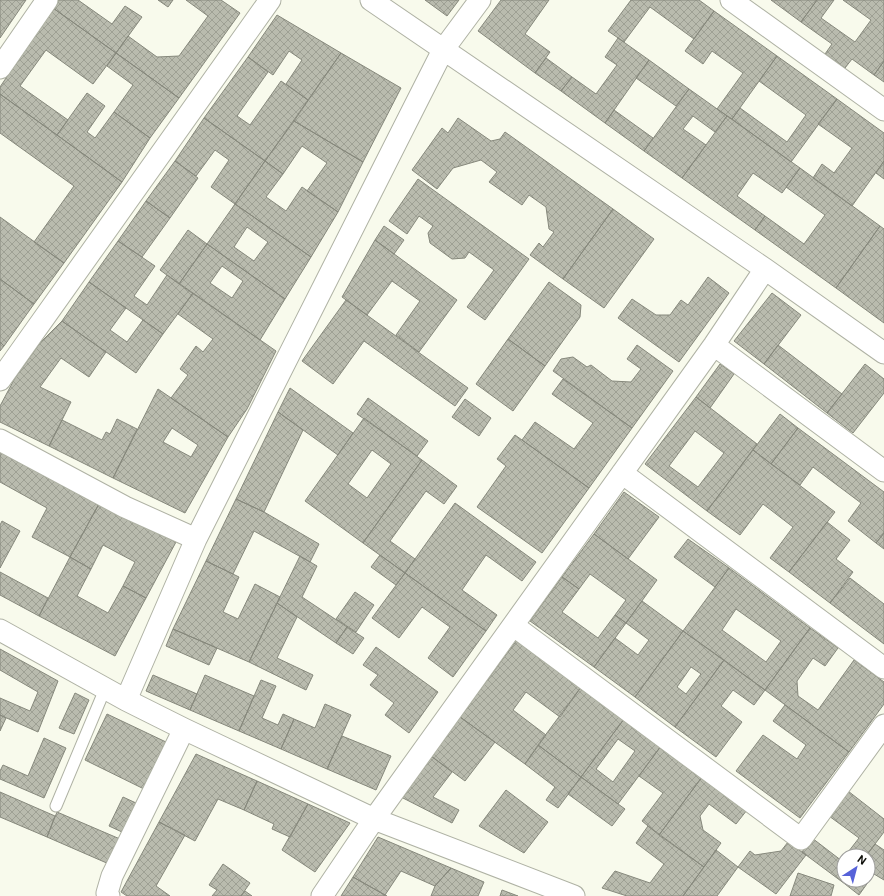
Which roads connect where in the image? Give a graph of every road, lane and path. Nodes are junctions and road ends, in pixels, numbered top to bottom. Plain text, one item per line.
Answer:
1 (47, 0) edge
2 (270, 0) edge
3 (371, 0) edge
4 (480, 0) edge
5 (731, 0) edge
6 (443, 50) junction
7 (0, 68) edge
8 (884, 110) edge
9 (765, 269) junction
10 (714, 345) junction
11 (884, 354) edge
12 (0, 380) edge
13 (0, 440) edge
14 (884, 471) edge
15 (622, 473) junction
16 (196, 539) junction
17 (514, 626) junction
18 (0, 630) edge
19 (884, 668) edge
20 (105, 689) junction
21 (126, 700) junction
22 (884, 725) edge
23 (184, 729) junction
24 (56, 806) dead end
25 (374, 819) junction
26 (109, 896) edge
27 (322, 896) edge
28 (574, 896) edge

1 - 7 street
2 - 12 street
3 - 6 street
4 - 6 street
5 - 8 street
6 - 9 street
6 - 16 street
9 - 10 street
9 - 11 street
10 - 14 street
10 - 15 street
13 - 16 street
15 - 17 street
15 - 19 street
16 - 21 street
17 - 22 street
17 - 25 street
18 - 20 street
20 - 21 street
20 - 24 lane
21 - 23 street
23 - 25 street
23 - 26 street
25 - 27 street
25 - 28 street

